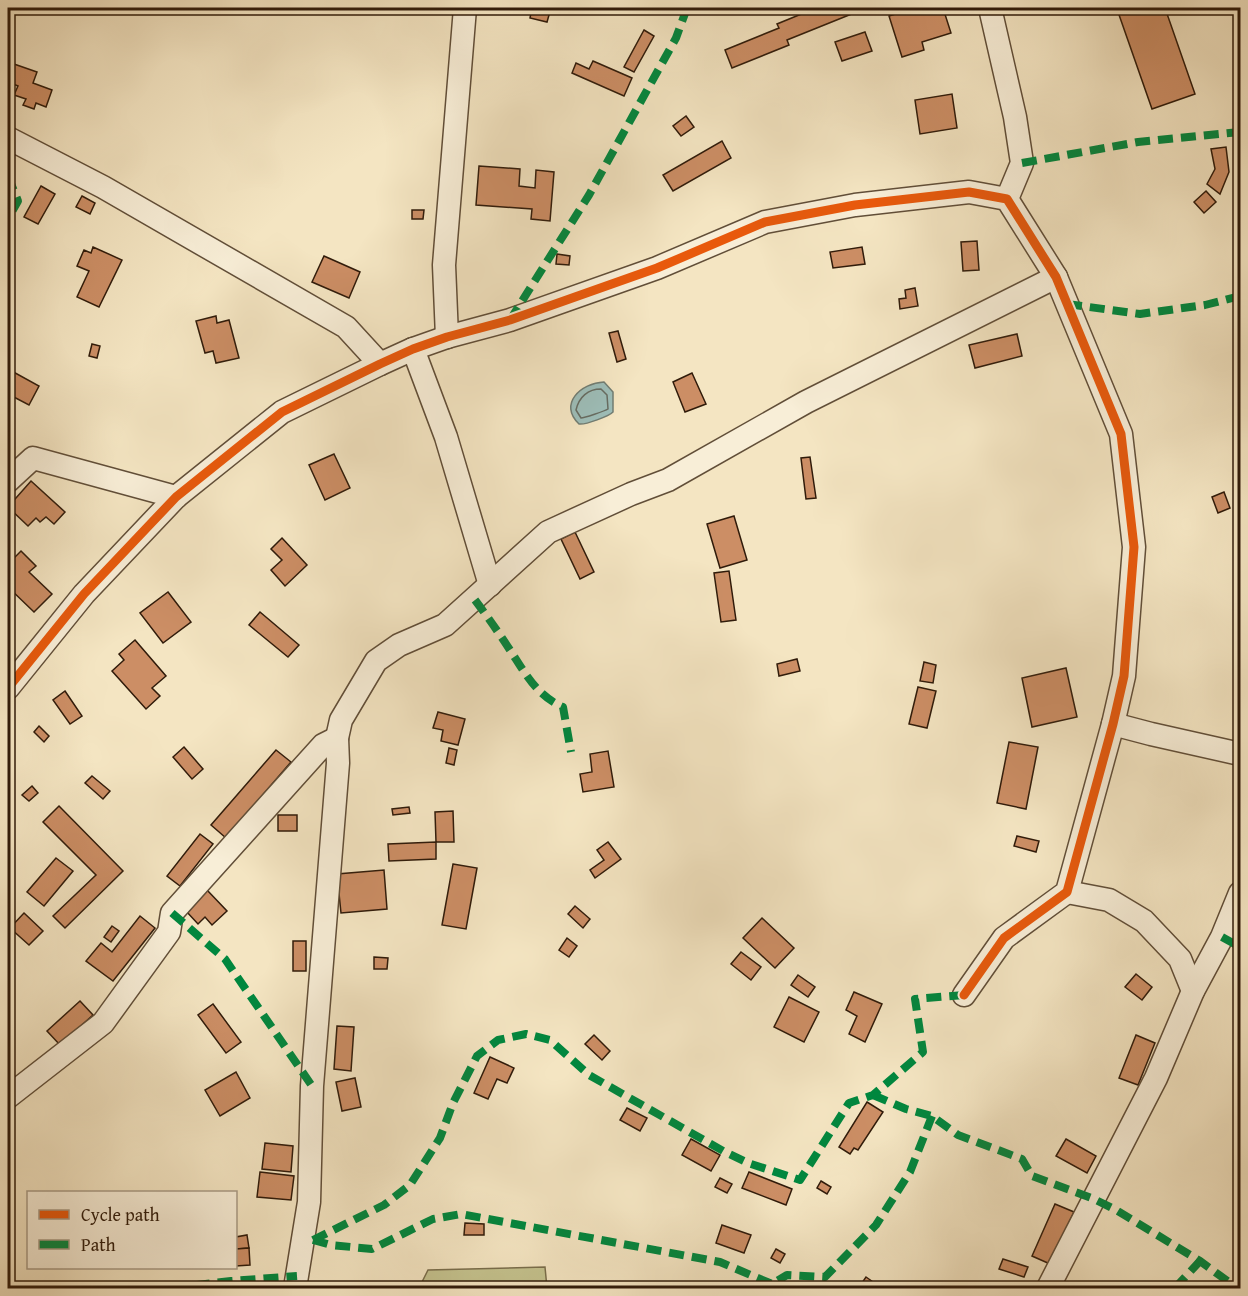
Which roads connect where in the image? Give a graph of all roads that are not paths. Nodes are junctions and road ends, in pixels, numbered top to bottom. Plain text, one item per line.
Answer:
1 (465, 8) edge
2 (990, 8) edge
3 (8, 138) edge
4 (1007, 199) junction
5 (1056, 277) junction
6 (447, 337) junction
7 (413, 349) junction
8 (380, 364) junction
9 (8, 481) edge
10 (176, 497) junction
11 (490, 585) junction
12 (8, 688) edge
13 (1113, 724) junction
14 (337, 738) junction
15 (1240, 754) edge
16 (1067, 892) junction
17 (1240, 893) edge
18 (1194, 991) junction
19 (964, 995) dead end
20 (8, 1097) edge
21 (296, 1288) edge
22 (1048, 1288) edge

1 - 6 street
2 - 4 street
3 - 8 street
4 - 5 street
4 - 6 street
5 - 11 street
5 - 13 street
6 - 7 street
7 - 8 street
7 - 11 street
8 - 10 street
9 - 10 street
10 - 12 street
11 - 14 street
13 - 15 street
13 - 16 street
14 - 20 street
14 - 21 street
16 - 18 street
16 - 19 street
17 - 18 street
18 - 22 street

